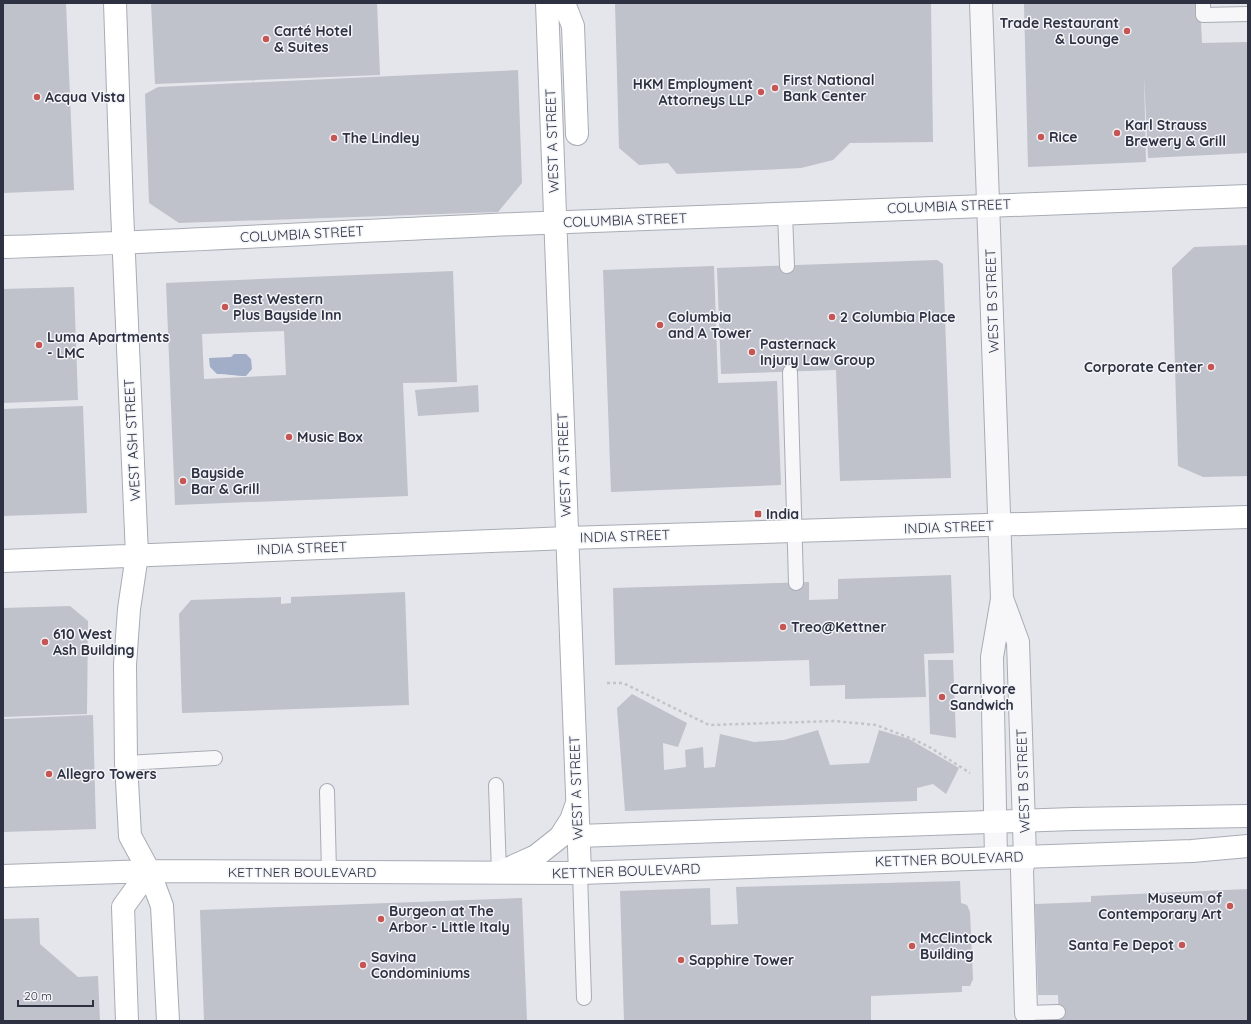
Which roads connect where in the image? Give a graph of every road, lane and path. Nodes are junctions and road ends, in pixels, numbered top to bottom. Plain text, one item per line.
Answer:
1 (114, 3) edge
2 (547, 3) edge
3 (564, 3) edge
4 (981, 3) edge
5 (1203, 3) edge
6 (1248, 14) edge
7 (577, 134) dead end
8 (1248, 196) edge
9 (988, 204) junction
10 (785, 213) junction
11 (555, 222) junction
12 (124, 243) junction
13 (3, 247) edge
14 (786, 266) dead end
15 (790, 372) dead end
16 (1248, 518) edge
17 (1000, 526) junction
18 (794, 532) junction
19 (567, 538) junction
20 (138, 555) junction
21 (3, 561) edge
22 (796, 583) dead end
23 (1002, 599) junction
24 (607, 683) dead end
25 (215, 758) dead end
26 (126, 763) junction
27 (970, 773) dead end
28 (496, 785) dead end
29 (327, 791) dead end
30 (577, 802) junction
31 (1248, 816) edge
32 (1024, 820) junction
33 (995, 822) junction
34 (578, 836) junction
35 (1248, 846) edge
36 (1025, 856) junction
37 (996, 858) junction
38 (149, 871) junction
39 (329, 872) junction
40 (499, 873) junction
41 (580, 874) junction
42 (3, 876) edge
43 (584, 998) dead end
44 (1058, 1012) dead end
45 (1026, 1013) joint
46 (127, 1021) edge
47 (168, 1021) edge

1 - 12 main road, WEST ASH STREET
2 - 11 main road, WEST A STREET
3 - 7 main road
4 - 9 street, WEST B STREET
5 - 6 lane
8 - 9 main road, COLUMBIA STREET
9 - 10 main road, COLUMBIA STREET
9 - 17 street, WEST B STREET
10 - 11 main road, COLUMBIA STREET
10 - 14 lane
11 - 12 main road, COLUMBIA STREET
11 - 19 main road, WEST A STREET
12 - 13 main road, COLUMBIA STREET
12 - 20 main road, WEST ASH STREET
15 - 18 lane
16 - 17 main road, INDIA STREET
17 - 18 main road, INDIA STREET
17 - 23 street, WEST B STREET
18 - 19 main road, INDIA STREET
18 - 22 lane
19 - 20 main road, INDIA STREET
19 - 30 main road, WEST A STREET
20 - 21 main road, INDIA STREET
20 - 26 main road, WEST ASH STREET
23 - 32 street, WEST B STREET
23 - 33 street, WEST B STREET
24 - 27 path
25 - 26 lane
26 - 38 main road, WEST ASH STREET
28 - 40 lane
29 - 39 lane
30 - 34 main road, WEST A STREET
30 - 40 main road
31 - 32 main road
32 - 33 main road
32 - 36 street, WEST B STREET
33 - 34 main road
33 - 37 street, WEST B STREET
34 - 41 main road, WEST A STREET
35 - 36 main road, KETTNER BOULEVARD
36 - 37 main road, KETTNER BOULEVARD
36 - 45 street, WEST B STREET
37 - 41 main road, KETTNER BOULEVARD
38 - 39 main road, KETTNER BOULEVARD
38 - 42 main road, KETTNER BOULEVARD
38 - 46 main road
38 - 47 main road, WEST ASH STREET
39 - 40 main road, KETTNER BOULEVARD
40 - 41 main road, KETTNER BOULEVARD
41 - 43 lane, WEST A STREET
44 - 45 lane

